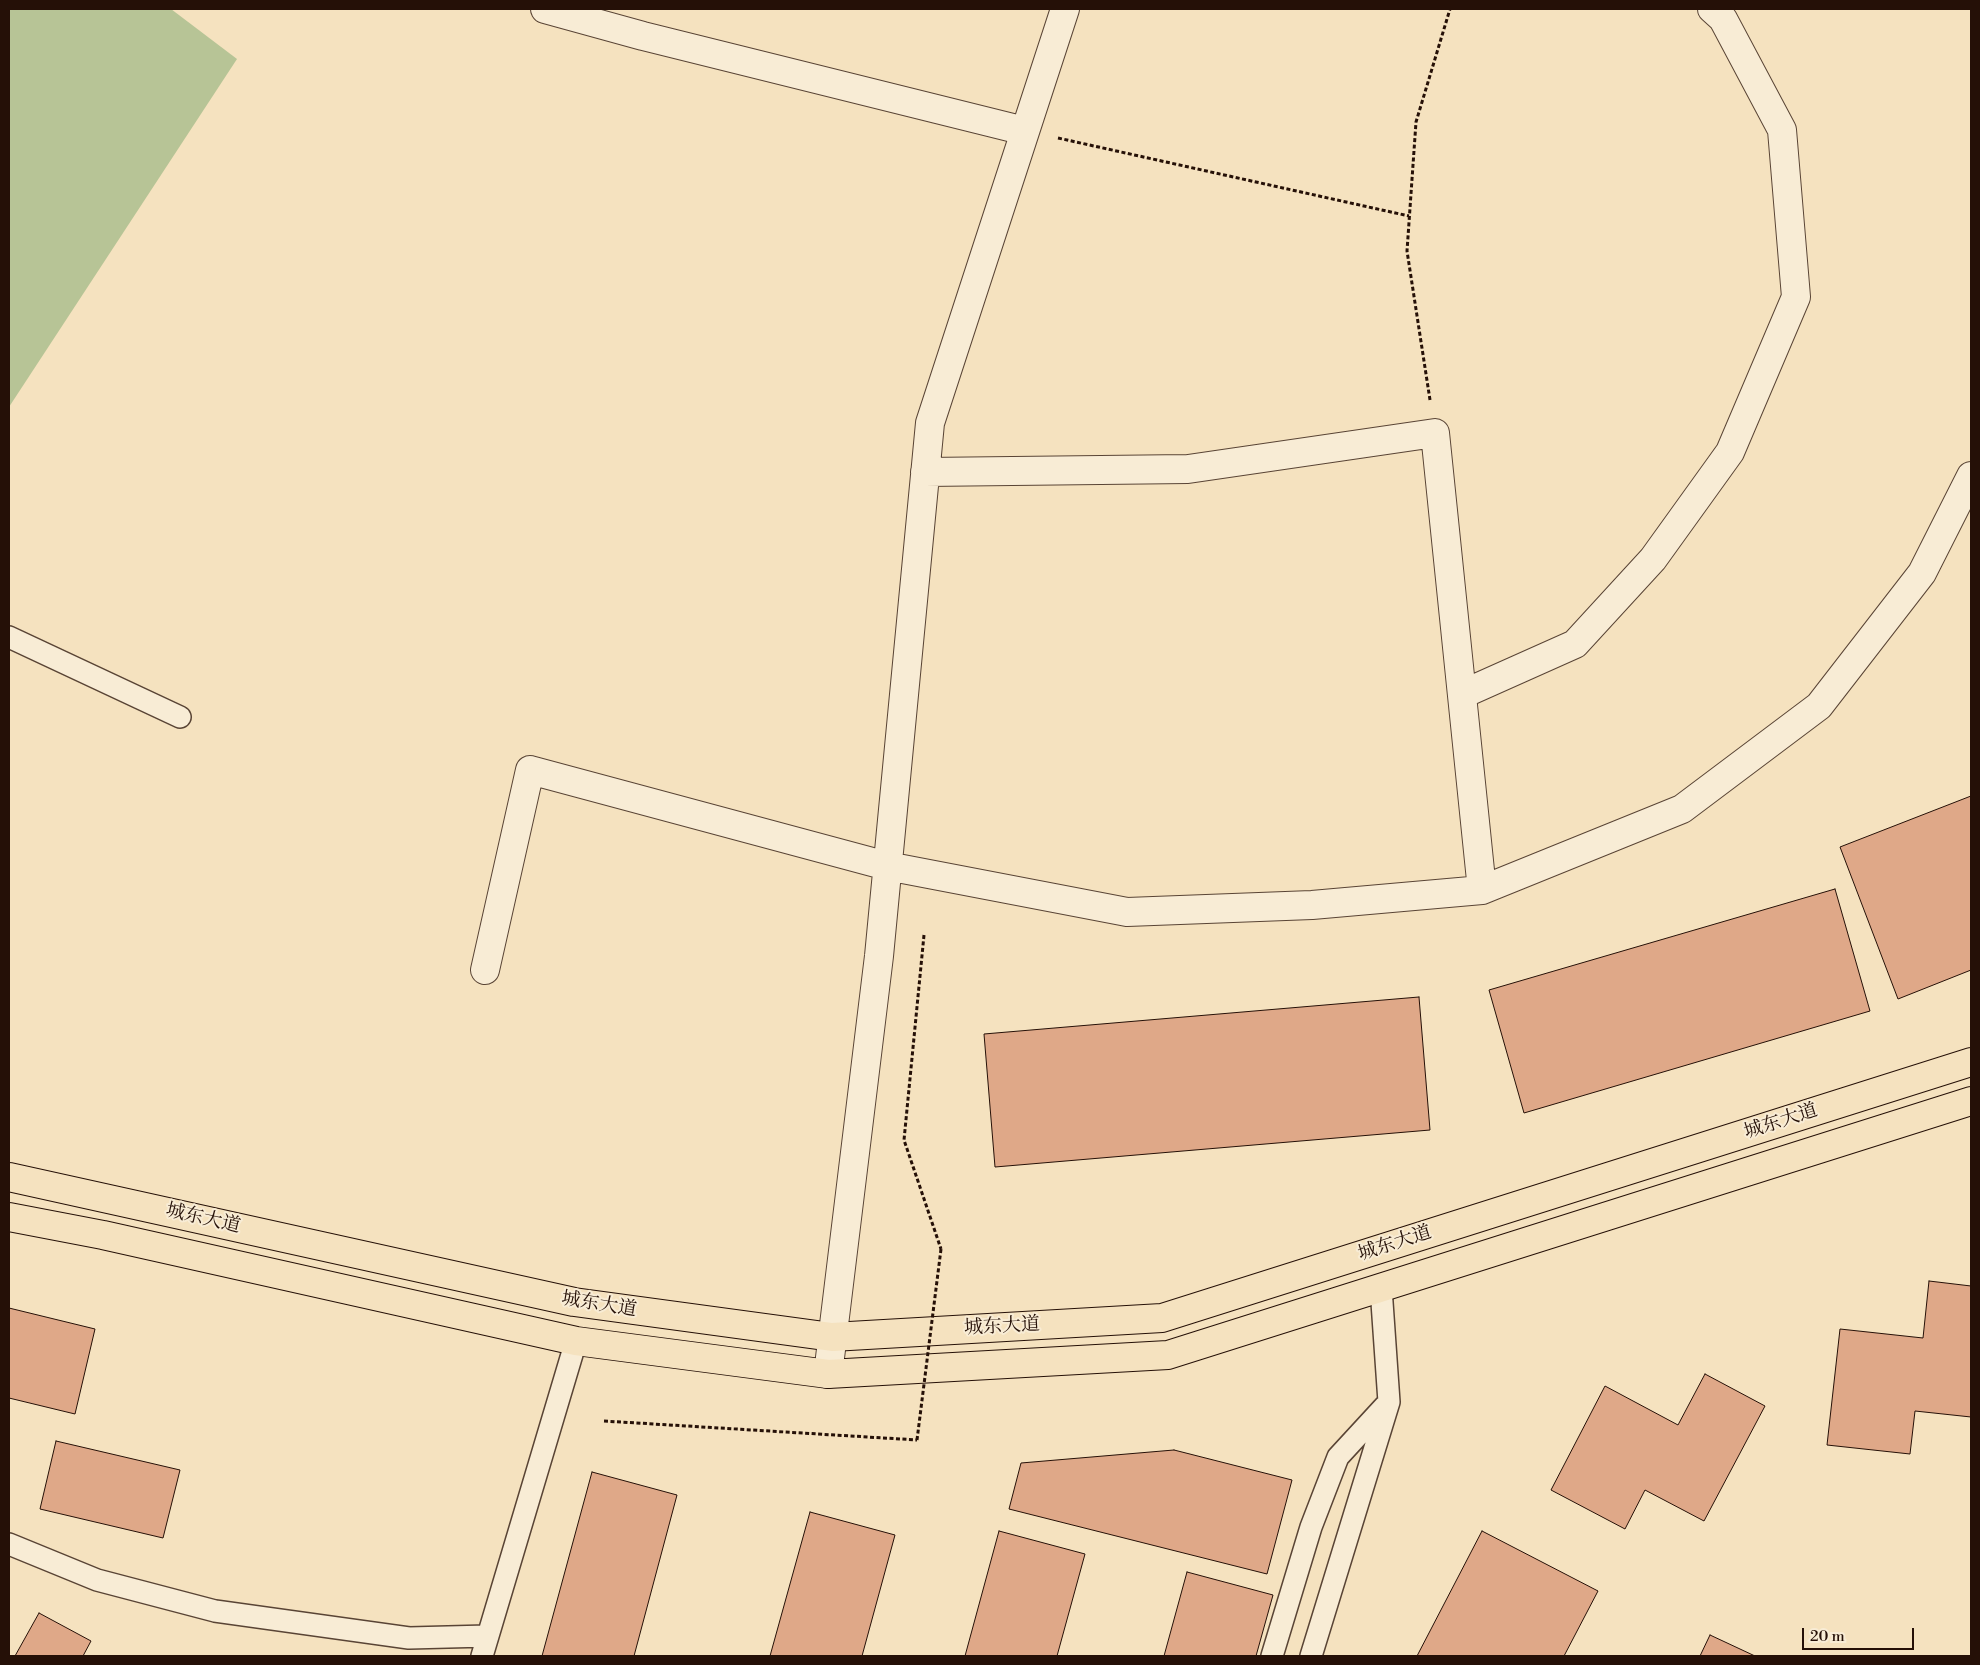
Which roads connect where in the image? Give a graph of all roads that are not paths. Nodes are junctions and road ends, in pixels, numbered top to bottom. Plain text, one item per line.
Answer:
1 (545, 9) edge
2 (1065, 9) edge
3 (1712, 9) edge
4 (1025, 131) junction
5 (925, 472) junction
6 (1971, 476) edge
7 (9, 637) edge
8 (1463, 694) junction
9 (180, 717) dead end
10 (888, 866) junction
11 (1482, 890) junction
12 (485, 970) dead end
13 (1971, 1062) edge
14 (1971, 1101) edge
15 (9, 1177) edge
16 (9, 1217) edge
17 (1381, 1288) junction
18 (832, 1337) junction
19 (576, 1341) junction
20 (828, 1374) junction
21 (1389, 1402) junction
22 (9, 1544) edge
23 (484, 1646) edge
24 (409, 1647) edge
25 (1272, 1656) edge
26 (1311, 1656) edge

1 - 4 street
2 - 4 street
3 - 8 street
4 - 5 street
5 - 8 street
5 - 10 street
6 - 11 street
7 - 9 lane
8 - 11 street
10 - 11 street
10 - 12 street
10 - 18 street
13 - 18 main road, 城东大道
14 - 17 main road, 城东大道
15 - 18 main road, 城东大道
16 - 19 main road, 城东大道
17 - 20 main road, 城东大道
17 - 21 lane
18 - 20 street
19 - 20 main road, 城东大道
19 - 23 lane
21 - 25 lane
21 - 26 lane
22 - 24 lane
23 - 24 lane

